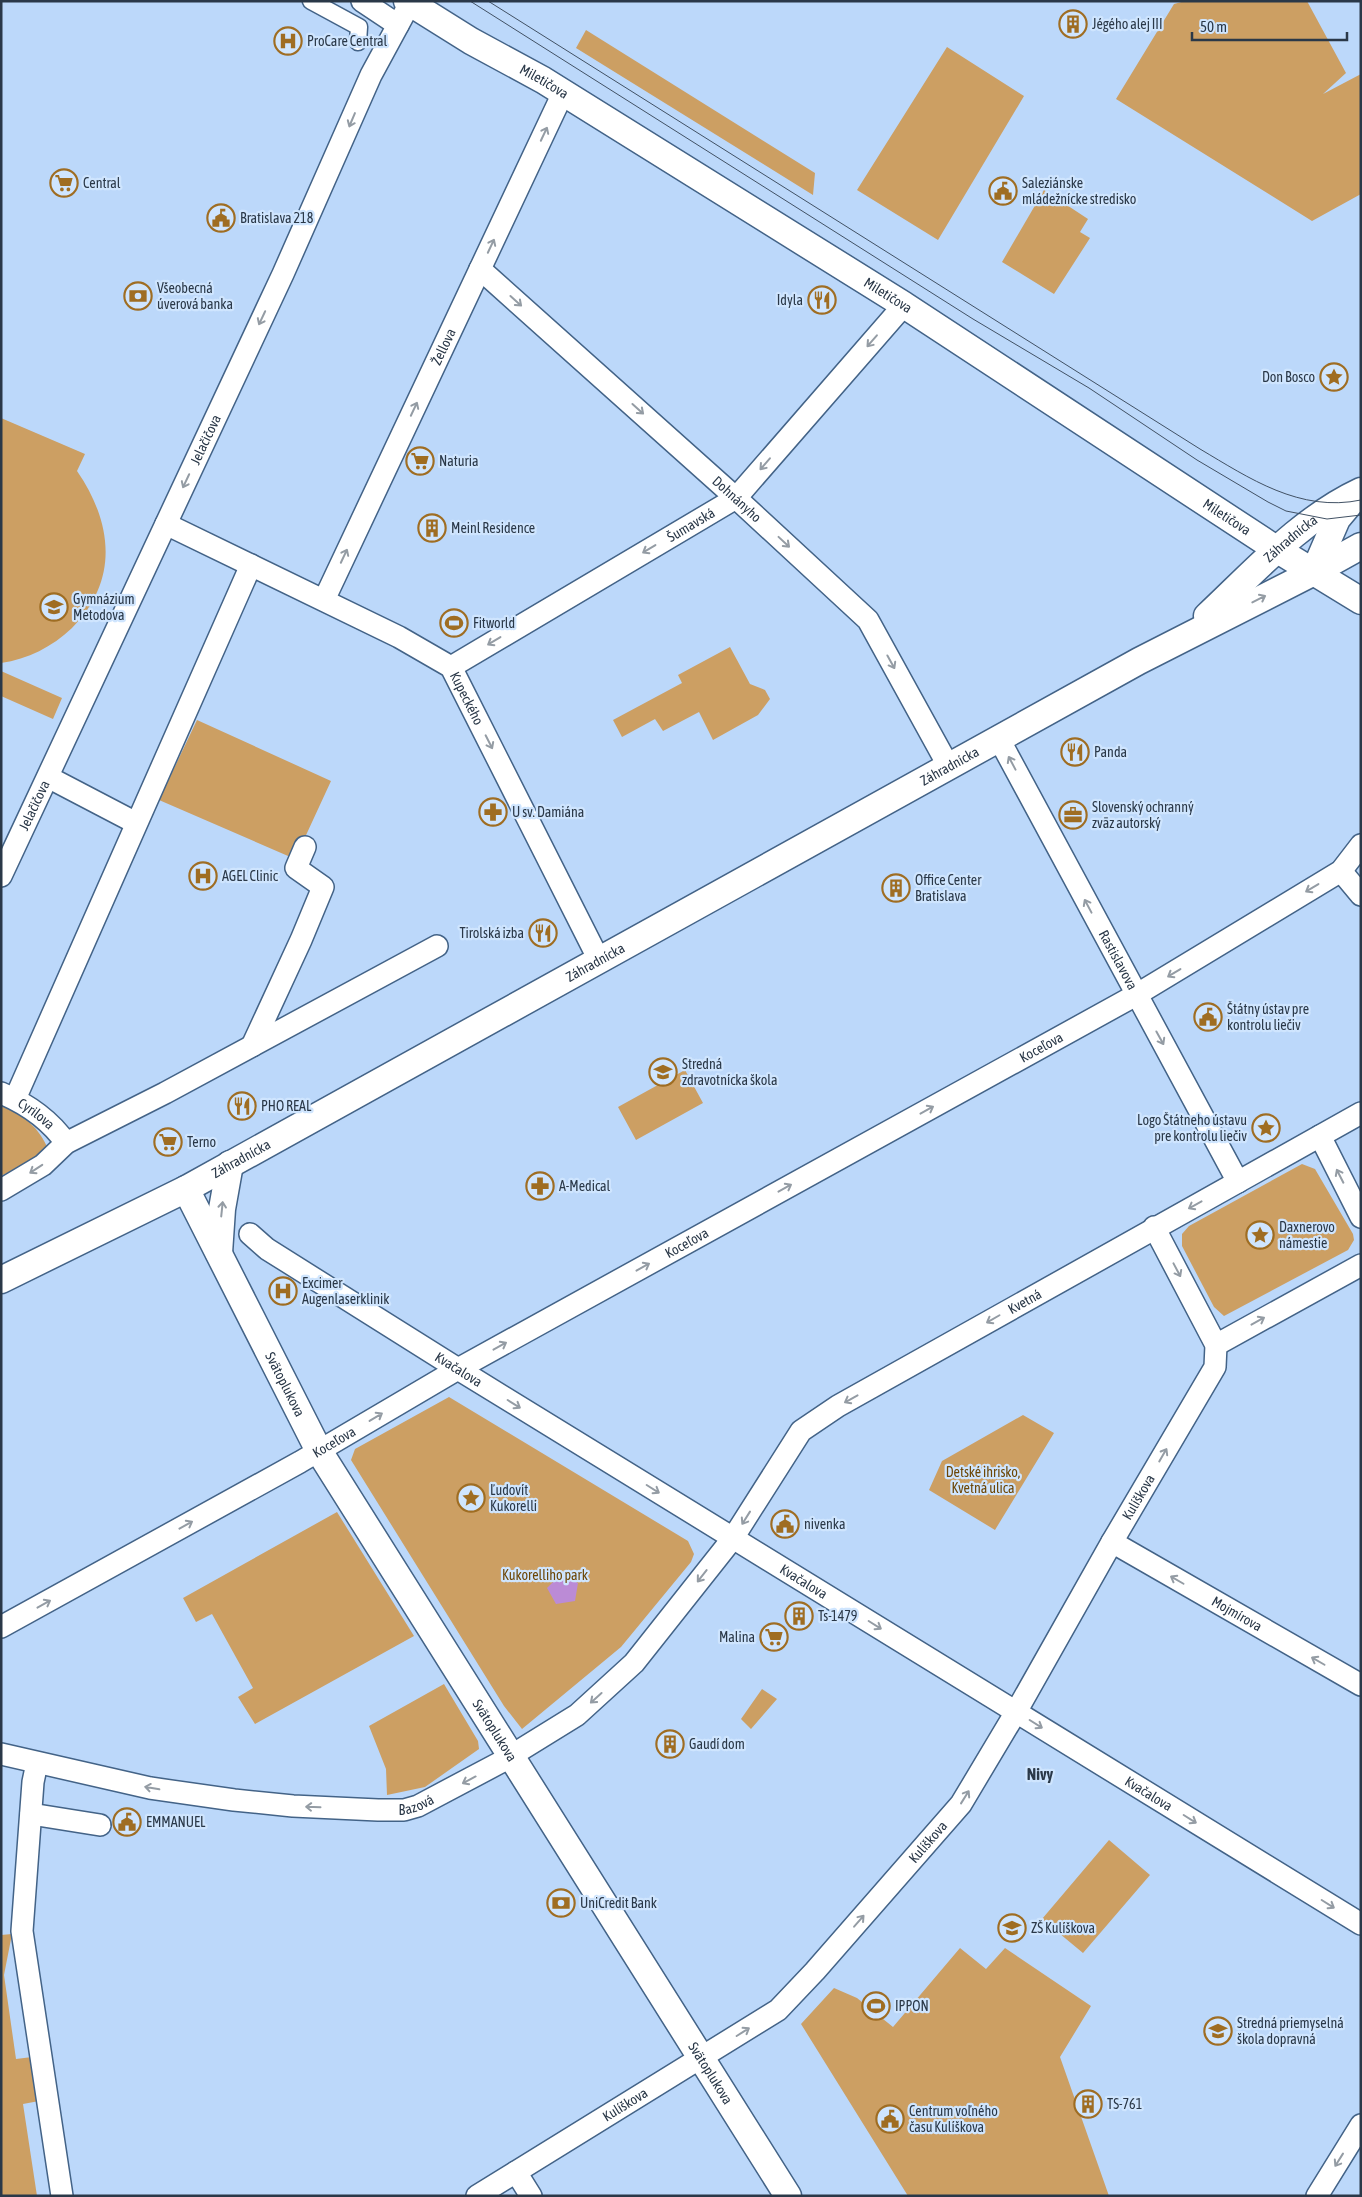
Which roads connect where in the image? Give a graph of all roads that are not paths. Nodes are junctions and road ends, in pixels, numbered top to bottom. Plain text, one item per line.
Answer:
1 (311, 1) edge
2 (362, 1) edge
3 (409, 2) edge
4 (398, 26) junction
5 (358, 42) dead end
6 (563, 93) junction
7 (480, 269) junction
8 (904, 305) junction
9 (1361, 492) edge
10 (736, 498) junction
11 (166, 524) junction
12 (1361, 546) edge
13 (1276, 549) junction
14 (251, 565) junction
15 (1314, 572) junction
16 (324, 600) junction
17 (1361, 601) edge
18 (1184, 637) junction
19 (451, 667) junction
20 (999, 739) junction
21 (949, 767) junction
22 (48, 777) junction
23 (136, 823) junction
24 (1361, 845) edge
25 (305, 847) dead end
26 (1342, 871) junction
27 (1, 876) edge
28 (1361, 895) edge
29 (437, 946) dead end
30 (599, 960) junction
31 (1136, 995) junction
32 (252, 1046) junction
33 (8, 1096) edge
34 (1361, 1113) edge
35 (1320, 1136) junction
36 (66, 1143) junction
37 (230, 1164) junction
38 (1238, 1182) junction
39 (186, 1189) junction
40 (1, 1190) edge
41 (1361, 1217) edge
42 (1154, 1227) junction
43 (250, 1234) dead end
44 (219, 1254) junction
45 (1361, 1265) edge
46 (1, 1280) edge
47 (1216, 1345) junction
48 (458, 1369) junction
49 (319, 1451) junction
50 (733, 1538) junction
51 (1112, 1542) junction
52 (1, 1627) edge
53 (1361, 1685) edge
54 (1016, 1712) junction
55 (1, 1754) edge
56 (511, 1756) junction
57 (37, 1763) junction
58 (31, 1814) junction
59 (100, 1825) dead end
60 (1361, 1924) edge
61 (701, 2058) junction
62 (1361, 2125) edge
63 (516, 2172) junction
64 (62, 2196) edge
65 (477, 2196) edge
66 (530, 2196) edge
67 (788, 2196) edge
68 (1317, 2196) edge

1 - 5 street
2 - 4 street
3 - 4 street, Jelačičova
3 - 6 street, Miletičova
4 -> 11 street, Jelačičova
7 -> 6 street, Žellova
6 - 8 street, Miletičova
7 -> 10 street, Dohnányho
16 -> 7 street, Žellova
8 -> 10 street, Šumavská
8 - 13 street, Miletičova
9 - 13 street, Záhradnícka
9 - 15 street, Záhradnícka
10 -> 19 street, Šumavská
10 -> 21 street, Dohnányho
11 - 14 street, Kupeckého
11 - 22 street, Jelačičova
12 - 15 street, Záhradnícka
13 - 15 street, Miletičova
13 - 18 street, Záhradnícka
14 - 16 street, Kupeckého
14 - 23 street
15 - 17 street, Miletičova
18 -> 15 street, Záhradnícka
16 - 19 street, Kupeckého
18 - 20 street, Záhradnícka
19 -> 30 street, Kupeckého
20 - 21 street, Záhradnícka
31 -> 20 street, Rastislavova
21 - 30 street, Záhradnícka
22 - 23 street
22 - 27 street, Jelačičova
23 - 33 street
24 - 26 street, Koceľova
25 - 32 street
26 - 28 street
26 -> 31 street, Koceľova
29 - 32 street
30 - 37 street, Záhradnícka
31 -> 38 street, Rastislavova
48 -> 31 street, Koceľova
32 - 36 street
33 - 36 street, Cyrilova
34 - 35 street, Kvetná
35 - 38 street, Kvetná
41 -> 35 street
36 -> 40 street
37 - 39 street, Záhradnícka
44 -> 37 street
38 -> 42 street, Kvetná
39 - 44 street, Svätoplukova
39 - 46 street, Záhradnícka
42 -> 47 street
42 -> 50 street, Kvetná
43 - 48 street, Kvačalova
44 - 49 street, Svätoplukova
47 -> 45 street
51 -> 47 street, Kulíškova
49 -> 48 street, Koceľova
48 -> 50 street, Kvačalova
52 -> 49 street, Koceľova
49 - 56 street, Svätoplukova
50 -> 54 street, Kvačalova
50 -> 56 street, Bazová
53 -> 51 street, Mojmírova
51 - 54 street, Kulíškova
54 -> 60 street, Kvačalova
61 -> 54 street, Kulíškova
55 - 57 street, Bazová
56 -> 57 street, Bazová
56 - 61 street, Svätoplukova
57 - 58 street
58 - 59 street
58 - 64 street
61 - 63 street, Kulíškova
61 - 67 street, Svätoplukova
62 -> 68 street
63 - 65 street, Kulíškova
63 - 66 street

